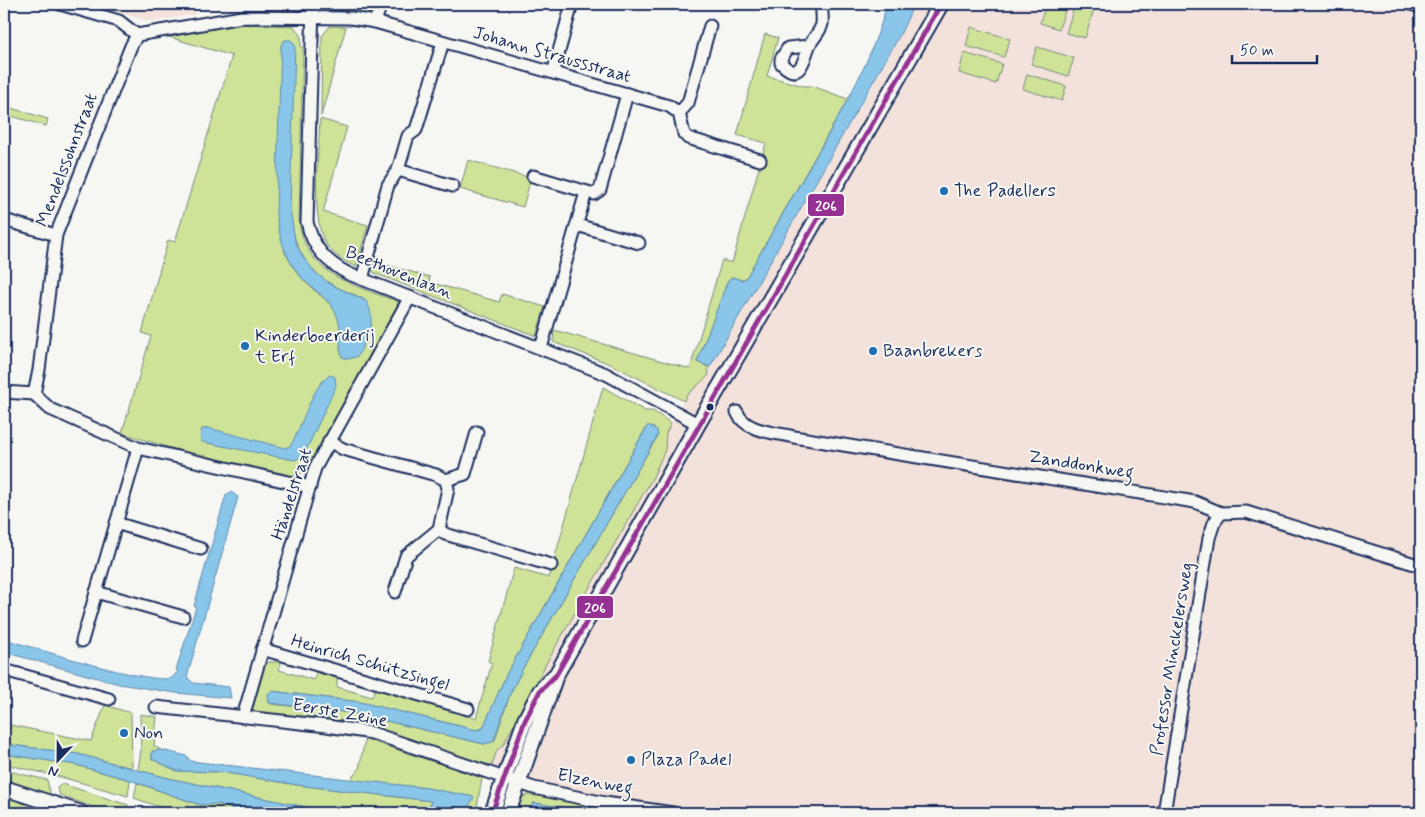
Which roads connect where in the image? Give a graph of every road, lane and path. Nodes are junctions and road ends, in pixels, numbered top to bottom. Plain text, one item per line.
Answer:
1 (60, 4) edge
2 (313, 4) edge
3 (381, 4) edge
4 (572, 4) edge
5 (822, 4) edge
6 (940, 4) edge
7 (1411, 4) edge
8 (1421, 7) edge
9 (313, 18) junction
10 (375, 22) junction
11 (710, 26) dead end
12 (137, 35) junction
13 (442, 42) junction
14 (809, 46) dead end
15 (553, 73) junction
16 (627, 94) junction
17 (679, 113) junction
18 (760, 160) dead end
19 (398, 170) junction
20 (533, 176) dead end
21 (453, 186) dead end
22 (590, 193) junction
23 (4, 220) edge
24 (577, 224) junction
25 (56, 236) junction
26 (639, 243) dead end
27 (362, 279) junction
28 (410, 297) junction
29 (541, 348) junction
30 (4, 392) edge
31 (34, 394) junction
32 (737, 412) dead end
33 (698, 424) junction
34 (477, 432) dead end
35 (329, 441) junction
36 (138, 448) junction
37 (446, 480) junction
38 (310, 487) junction
39 (1221, 513) junction
40 (116, 523) junction
41 (439, 529) junction
42 (201, 549) dead end
43 (551, 564) dead end
44 (1421, 566) edge
45 (96, 592) junction
46 (395, 592) dead end
47 (183, 617) dead end
48 (82, 641) dead end
49 (262, 649) junction
50 (4, 670) edge
51 (108, 699) dead end
52 (156, 707) dead end
53 (468, 709) dead end
54 (243, 717) junction
55 (512, 780) junction
56 (4, 788) edge
57 (80, 813) edge
58 (492, 813) edge
59 (508, 813) edge
60 (673, 813) edge
61 (1164, 813) edge

1 - 12 street
2 - 9 street, Beethovenlaan
3 - 10 street
4 - 15 street
5 - 14 street
6 - 33 main road
7 - 8 street
9 - 10 street, Johann Straussstraat
9 - 12 street
9 - 27 street, Beethovenlaan
10 - 13 street, Johann Straussstraat
11 - 17 street
12 - 25 street, Mendelssohnstraat
13 - 15 street, Johann Straussstraat
13 - 19 street
15 - 16 street, Johann Straussstraat
16 - 17 street, Johann Straussstraat
16 - 22 street
17 - 18 street
19 - 21 street
19 - 27 street
20 - 22 street
22 - 24 street
23 - 25 street
24 - 26 street
24 - 29 street
25 - 31 street, Mendelssohnstraat
27 - 28 street, Beethovenlaan
28 - 29 street, Beethovenlaan
28 - 35 street, Händelstraat
29 - 33 street, Beethovenlaan
30 - 31 street
31 - 36 street
32 - 39 street, Zanddonkweg
33 - 55 main road
34 - 37 street
35 - 37 street
35 - 38 street, Händelstraat
36 - 38 street
36 - 40 street
37 - 41 street
38 - 49 street, Händelstraat
39 - 44 street, Zanddonkweg
39 - 61 street, Professor Minckelersweg
40 - 42 street
40 - 45 street
41 - 43 street
41 - 46 street
45 - 47 street
45 - 48 street
49 - 53 street, Heinrich Schützsingel
49 - 54 street, Händelstraat
50 - 51 street
52 - 54 street, Eerste Zeine
54 - 55 street, Eerste Zeine
55 - 58 main road
55 - 59 main road
55 - 60 street, Elzenweg
56 - 57 main road

